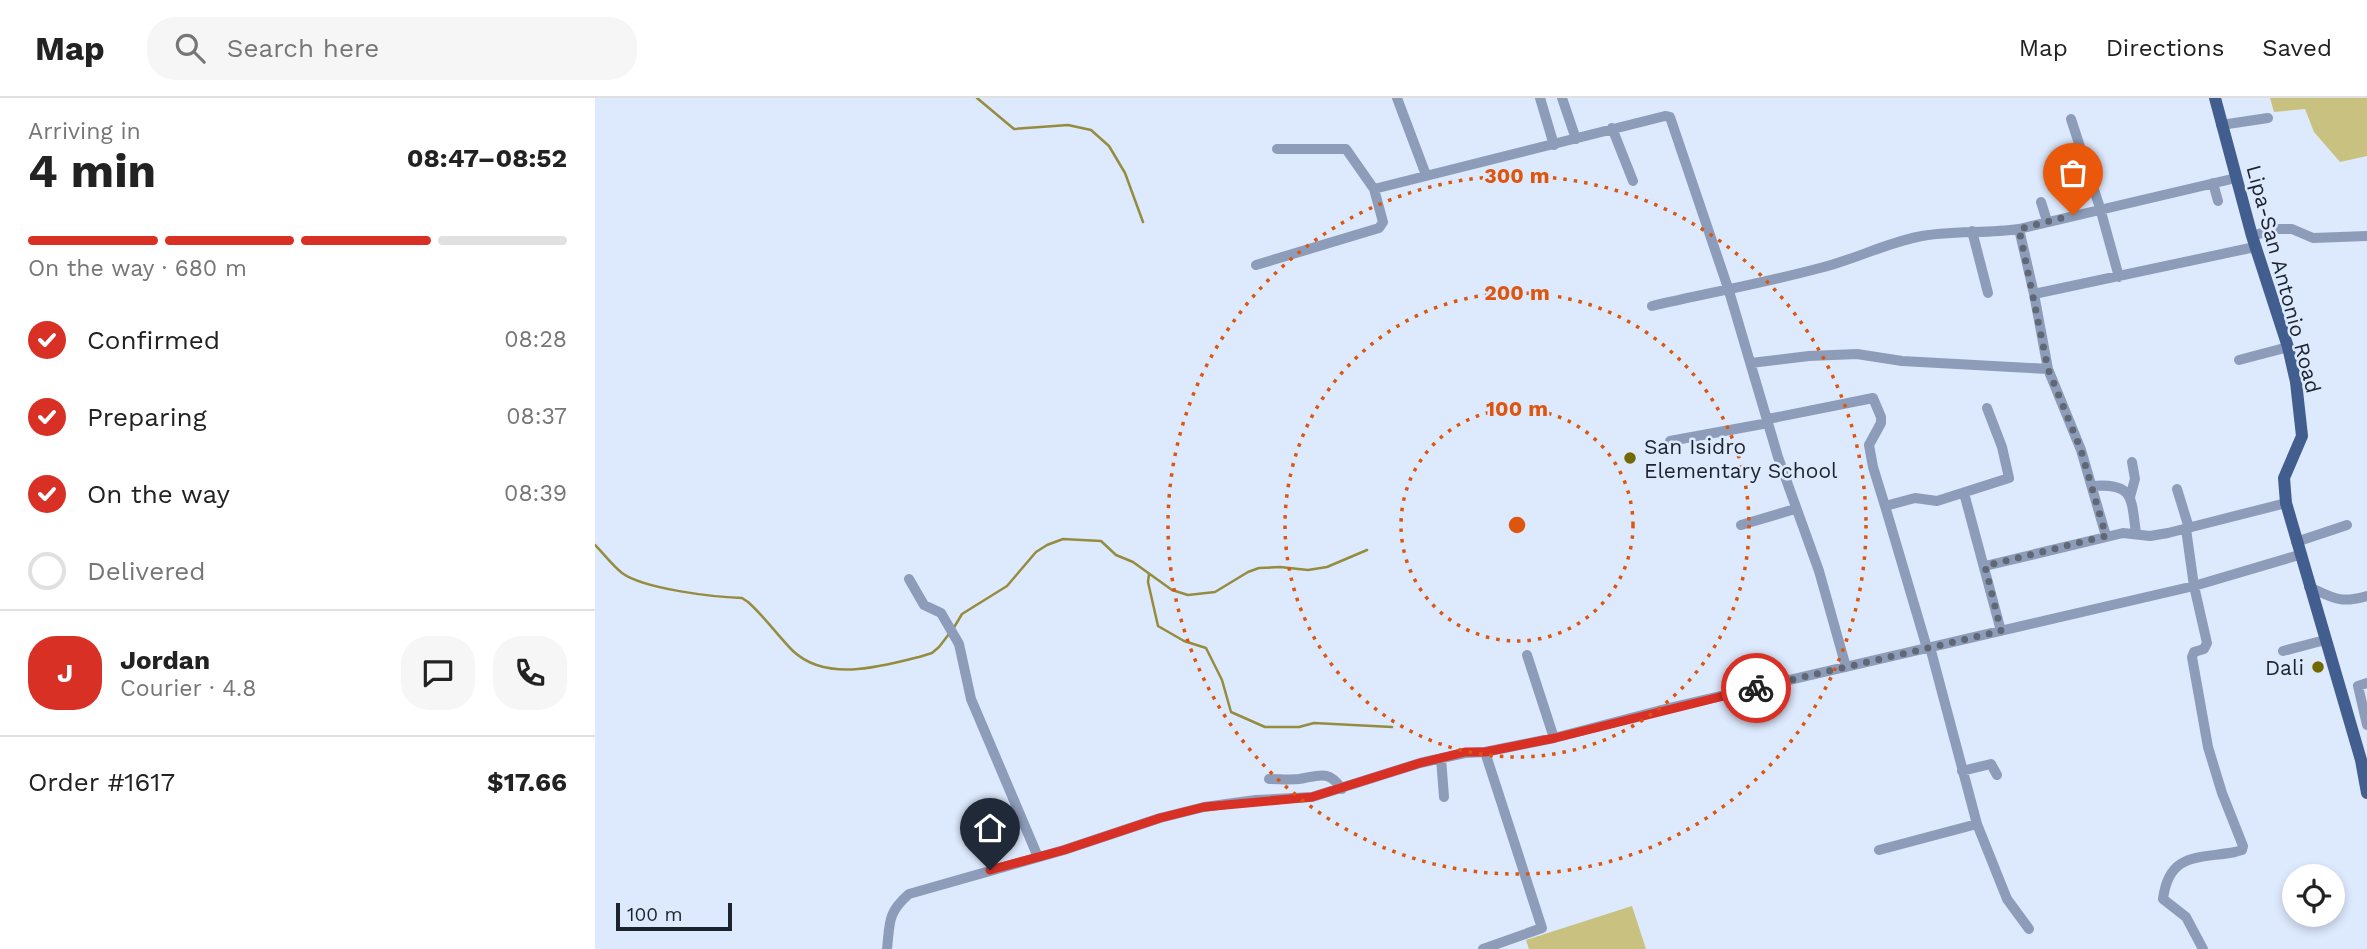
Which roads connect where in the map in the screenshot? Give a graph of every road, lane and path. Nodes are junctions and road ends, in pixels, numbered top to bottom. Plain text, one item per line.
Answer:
1 (1397, 98) edge
2 (1540, 98) edge
3 (1562, 98) edge
4 (2215, 98) edge
5 (2269, 118) dead end
6 (2071, 119) dead end
7 (2221, 125) junction
8 (1612, 128) junction
9 (1576, 139) junction
10 (1554, 145) junction
11 (1277, 149) dead end
12 (1426, 175) junction
13 (2236, 178) junction
14 (1633, 180) dead end
15 (2213, 183) junction
16 (1374, 189) junction
17 (2218, 201) dead end
18 (2041, 202) dead end
19 (2100, 208) junction
20 (2047, 221) junction
21 (2019, 229) junction
22 (1972, 232) junction
23 (2367, 236) edge
24 (2253, 241) junction
25 (1256, 265) dead end
26 (2119, 277) junction
27 (1729, 291) junction
28 (1987, 293) dead end
29 (2034, 294) junction
30 (1652, 306) dead end
31 (2288, 347) junction
32 (2239, 360) dead end
33 (1751, 363) junction
34 (2048, 369) junction
35 (1987, 408) dead end
36 (1768, 421) junction
37 (1670, 442) dead end
38 (2133, 462) dead end
39 (2092, 486) junction
40 (2176, 489) dead end
41 (1963, 493) junction
42 (2130, 497) junction
43 (2286, 503) junction
44 (1885, 506) junction
45 (1795, 509) junction
46 (1741, 525) dead end
47 (2347, 525) dead end
48 (2187, 528) junction
49 (2136, 533) junction
50 (2106, 536) junction
51 (2298, 549) junction
52 (1985, 566) junction
53 (909, 579) dead end
54 (2194, 586) junction
55 (2309, 587) junction
56 (2367, 596) edge
57 (2001, 631) junction
58 (2325, 640) junction
59 (1929, 648) junction
60 (2283, 651) dead end
61 (1527, 656) dead end
62 (1846, 667) junction
63 (2367, 683) edge
64 (2349, 721) junction
65 (2366, 721) edge
66 (1555, 738) junction
67 (1485, 752) junction
68 (1441, 758) junction
69 (1962, 771) junction
70 (1997, 775) dead end
71 (1269, 779) dead end
72 (1342, 789) junction
73 (2367, 793) edge
74 (1444, 797) dead end
75 (1977, 824) junction
76 (1879, 850) dead end
77 (1038, 857) junction
78 (2029, 929) dead end
79 (887, 949) edge
80 (1483, 949) edge
81 (2203, 949) edge

1 - 12 street
2 - 10 street
3 - 9 street
4 - 7 main road, Lipa-San Antonio Road
5 - 7 street
6 - 19 street
7 - 13 main road, Lipa-San Antonio Road
8 - 9 street
8 - 14 street
8 - 27 street
9 - 10 street
10 - 12 street
11 - 16 street
12 - 16 street
13 - 15 street
13 - 24 main road, Lipa-San Antonio Road
15 - 17 street
15 - 19 street
16 - 25 street
18 - 20 street
19 - 20 street
19 - 26 street
20 - 21 street
21 - 22 street
21 - 29 street
22 - 27 street
22 - 28 street
23 - 24 street
24 - 26 street
24 - 31 main road, Lipa-San Antonio Road
26 - 29 street
27 - 30 street
27 - 33 street
29 - 34 street
31 - 32 street
31 - 43 main road, Lipa-San Antonio Road
33 - 34 street
33 - 36 street
34 - 39 street
35 - 41 street
36 - 37 street
36 - 44 street
36 - 45 street
38 - 42 street
39 - 42 street
39 - 50 street
40 - 48 street
41 - 44 street
41 - 52 street
42 - 49 street
43 - 48 street
43 - 51 main road, Lipa-San Antonio Road
44 - 59 street
45 - 46 street
45 - 62 street
47 - 51 street
48 - 49 street
48 - 54 street
49 - 50 street
50 - 52 street
51 - 54 street
51 - 55 main road, Lipa-San Antonio Road
52 - 57 street
53 - 77 street
54 - 57 street
54 - 81 street
55 - 56 street
55 - 58 main road, Lipa-San Antonio Road
57 - 59 street
58 - 60 street
58 - 64 main road, Lipa-San Antonio Road
59 - 62 street
59 - 69 street
61 - 66 street
62 - 66 street
63 - 65 street
64 - 65 street
64 - 73 main road, Lipa-San Antonio Road
66 - 67 street
67 - 68 street
67 - 80 street
68 - 72 street
68 - 74 street
69 - 70 street
69 - 75 street
71 - 72 street
72 - 77 street
75 - 76 street
75 - 78 street
77 - 79 street

